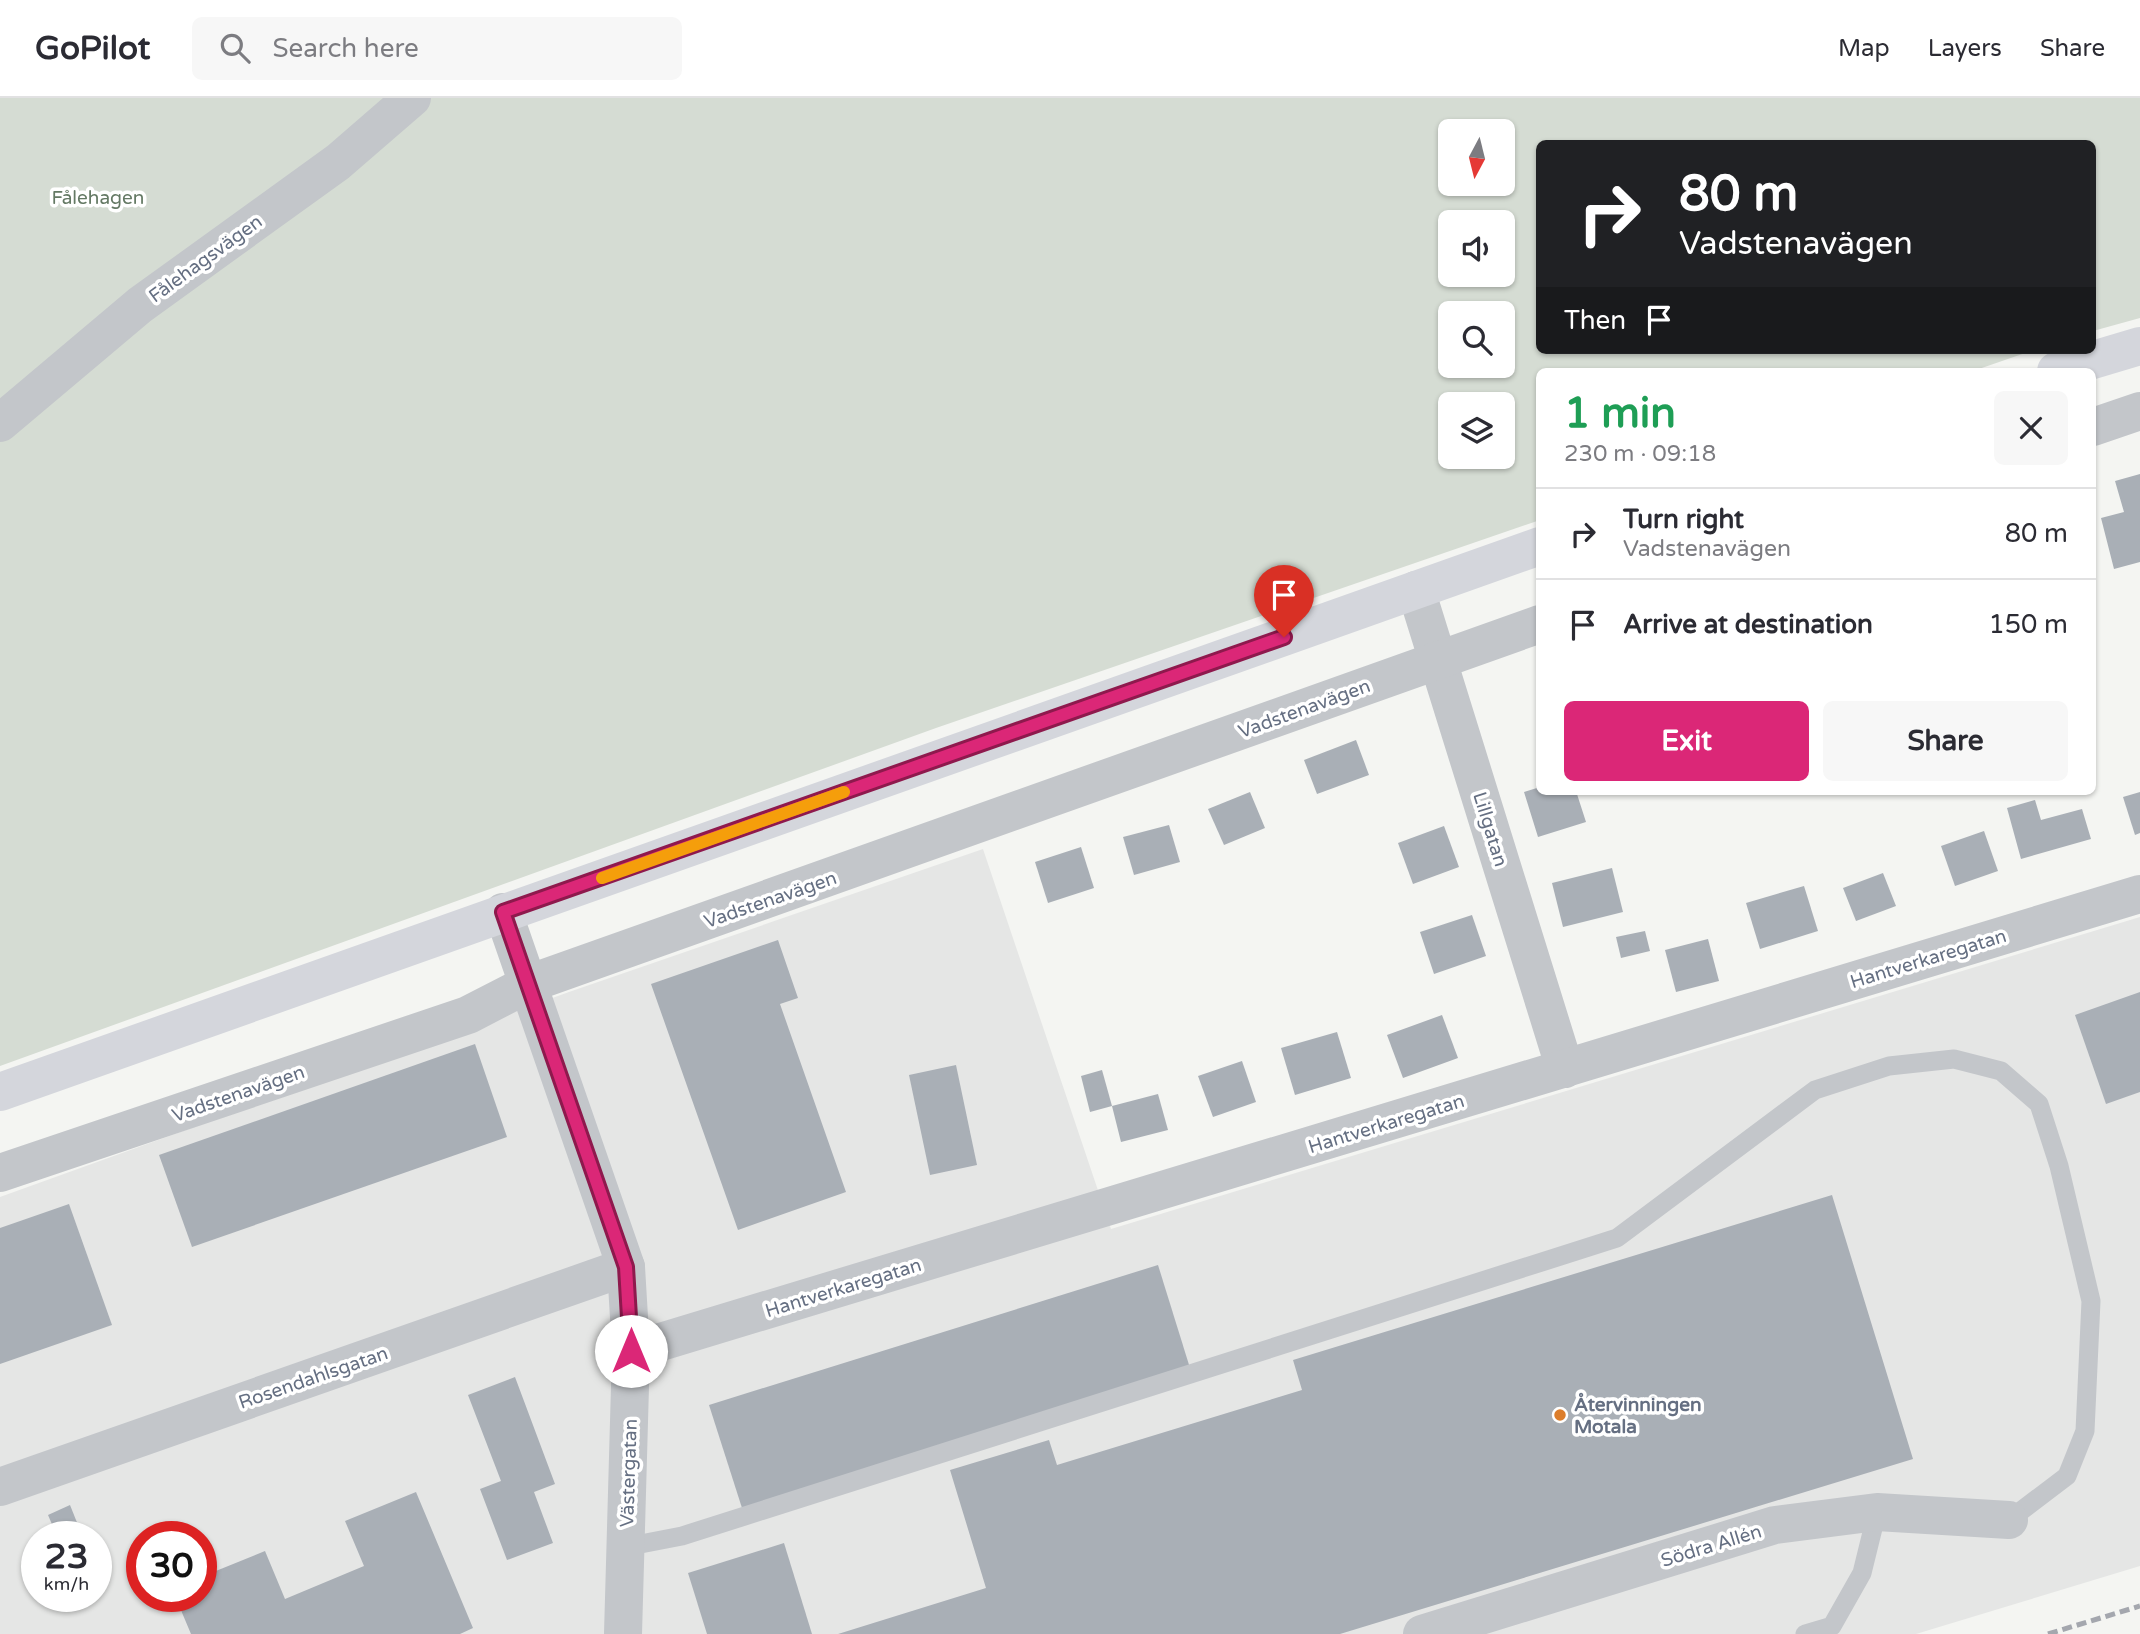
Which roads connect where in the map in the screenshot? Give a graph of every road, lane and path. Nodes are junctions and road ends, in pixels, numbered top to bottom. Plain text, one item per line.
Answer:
1 (412, 98) edge
2 (2140, 346) edge
3 (2066, 368) edge
4 (2140, 411) edge
5 (0, 423) edge
6 (2096, 426) edge
7 (1536, 547) edge
8 (1416, 590) junction
9 (1536, 625) edge
10 (1438, 660) junction
11 (2140, 894) edge
12 (503, 912) junction
13 (528, 984) junction
14 (1565, 1069) junction
15 (0, 1092) edge
16 (0, 1173) edge
17 (626, 1267) junction
18 (631, 1351) junction
19 (0, 1487) edge
20 (1877, 1513) junction
21 (2009, 1520) joint
22 (625, 1547) junction
23 (623, 1634) edge
24 (1422, 1634) edge
25 (1805, 1634) edge

1 - 5 street, Fålehagsvägen
2 - 3 main road
4 - 6 street
7 - 8 main road
8 - 10 street, Lillgatan
8 - 12 main road
9 - 10 street, Vadstenavägen
10 - 13 street, Vadstenavägen
10 - 14 street, Lillgatan
11 - 14 street, Hantverkaregatan
12 - 13 street, Västergatan
12 - 15 main road
13 - 16 street, Vadstenavägen
13 - 17 street, Västergatan
14 - 18 street, Hantverkaregatan
17 - 18 street, Västergatan
17 - 19 street, Rosendahlsgatan
18 - 22 street, Västergatan
20 - 21 street, Södra Allén
20 - 24 street, Södra Allén
20 - 25 lane
21 - 22 lane
22 - 23 street, Västergatan

